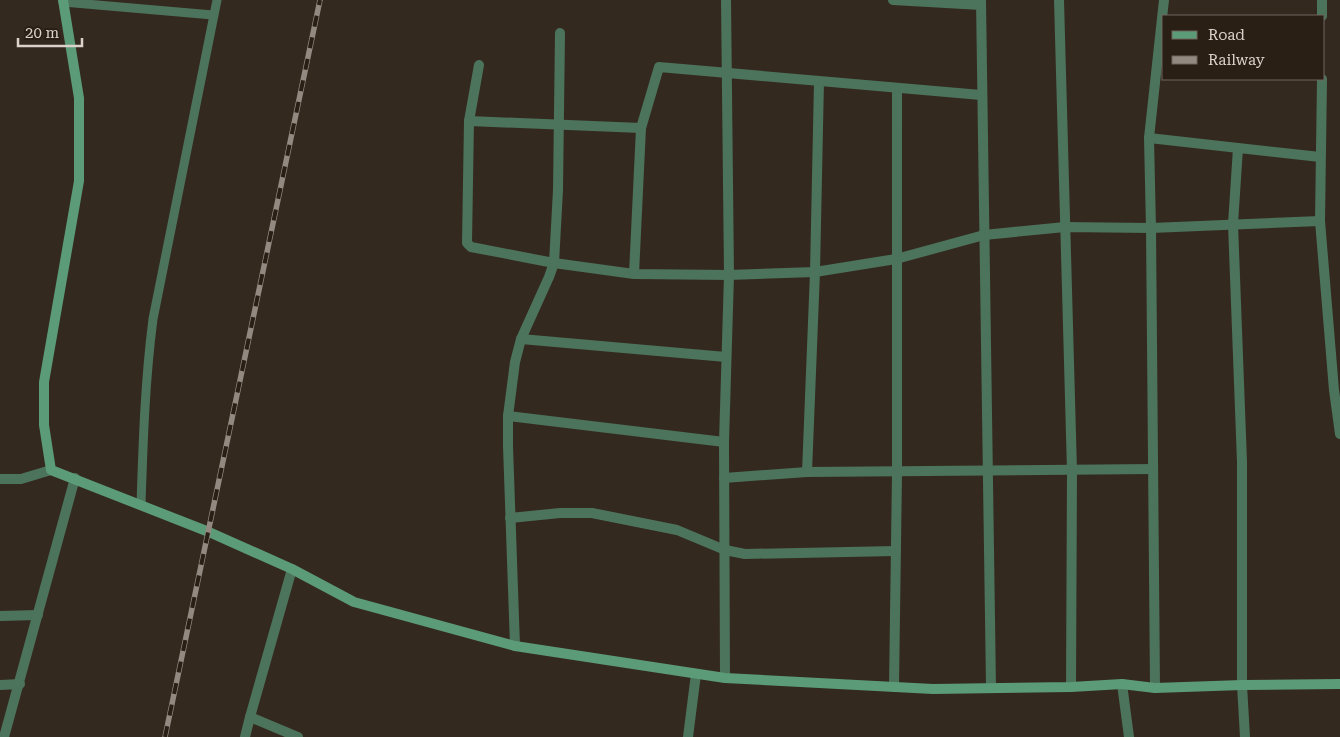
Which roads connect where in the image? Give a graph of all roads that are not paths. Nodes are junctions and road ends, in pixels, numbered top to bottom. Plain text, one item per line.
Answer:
1 (216, 0) edge
2 (726, 0) edge
3 (893, 0) edge
4 (1059, 0) edge
5 (1164, 0) edge
6 (1322, 0) edge
7 (63, 1) edge
8 (981, 2) edge
9 (213, 15) junction
10 (1163, 15) edge
11 (1322, 15) edge
12 (560, 32) dead end
13 (1162, 35) edge
14 (479, 65) dead end
15 (728, 73) junction
16 (1322, 80) edge
17 (819, 81) junction
18 (897, 88) junction
19 (981, 96) junction
20 (469, 122) junction
21 (558, 125) junction
22 (641, 128) junction
23 (1149, 138) junction
24 (1238, 148) junction
25 (1320, 157) junction
26 (1320, 221) junction
27 (1233, 224) junction
28 (1066, 227) junction
29 (1151, 228) junction
30 (984, 235) junction
31 (896, 259) junction
32 (554, 263) junction
33 (815, 272) junction
34 (634, 274) junction
35 (729, 275) junction
36 (521, 339) junction
37 (726, 357) junction
38 (508, 416) junction
39 (1340, 434) edge
40 (724, 442) junction
41 (1153, 469) junction
42 (51, 470) junction
43 (1072, 471) junction
44 (807, 472) junction
45 (987, 472) junction
46 (897, 473) junction
47 (75, 478) junction
48 (724, 478) junction
49 (0, 479) edge
50 (141, 505) junction
51 (510, 518) junction
52 (725, 550) junction
53 (896, 551) junction
54 (292, 569) junction
55 (38, 615) junction
56 (0, 616) edge
57 (515, 646) junction
58 (696, 674) junction
59 (725, 678) junction
60 (20, 684) junction
61 (1122, 684) junction
62 (1340, 684) edge
63 (0, 685) edge
64 (1242, 685) junction
65 (894, 687) junction
66 (991, 687) junction
67 (1071, 687) junction
68 (1155, 688) junction
69 (250, 717) junction
70 (4, 737) edge
71 (245, 737) edge
72 (298, 737) edge
73 (688, 737) edge
74 (1129, 737) edge
75 (1245, 737) edge

1 - 9 lane
2 - 15 street
3 - 8 street
4 - 28 street
5 - 10 street
6 - 11 street
7 - 9 lane
7 - 42 street
8 - 19 street
9 - 50 lane
12 - 21 street
13 - 23 street
14 - 20 street
15 - 17 street
15 - 22 street
15 - 35 street
16 - 25 street
17 - 18 street
17 - 33 street
18 - 19 street
18 - 31 street
19 - 30 street
20 - 21 street
20 - 32 street
21 - 22 street
21 - 32 street
22 - 34 street
23 - 24 street
23 - 29 street
24 - 25 street
24 - 27 street
25 - 26 street
26 - 27 street
26 - 39 street
27 - 29 street
27 - 64 street
28 - 29 street
28 - 30 street
28 - 43 street
29 - 41 street
30 - 31 street
30 - 45 street
31 - 33 street
31 - 46 street
32 - 34 street
32 - 36 street
33 - 35 street
33 - 44 street
34 - 35 street
35 - 37 street
36 - 37 street
36 - 38 street
37 - 40 street
38 - 40 street
38 - 51 street
40 - 48 street
41 - 43 street
41 - 68 street
42 - 47 street
42 - 49 street
43 - 45 street
43 - 67 street
44 - 46 street
44 - 48 street
45 - 46 street
45 - 66 street
46 - 53 street
47 - 50 street
47 - 55 street
48 - 52 street
50 - 54 street
51 - 52 street
51 - 57 street
52 - 53 street
52 - 59 street
53 - 65 street
54 - 57 street
54 - 69 street
55 - 56 street
55 - 60 street
57 - 58 street
58 - 59 street
58 - 73 street
59 - 65 street
60 - 63 street
60 - 70 street
61 - 67 street
61 - 68 street
61 - 74 street
62 - 64 street
64 - 68 street
64 - 75 street
65 - 66 street
66 - 67 street
69 - 71 street
69 - 72 street

